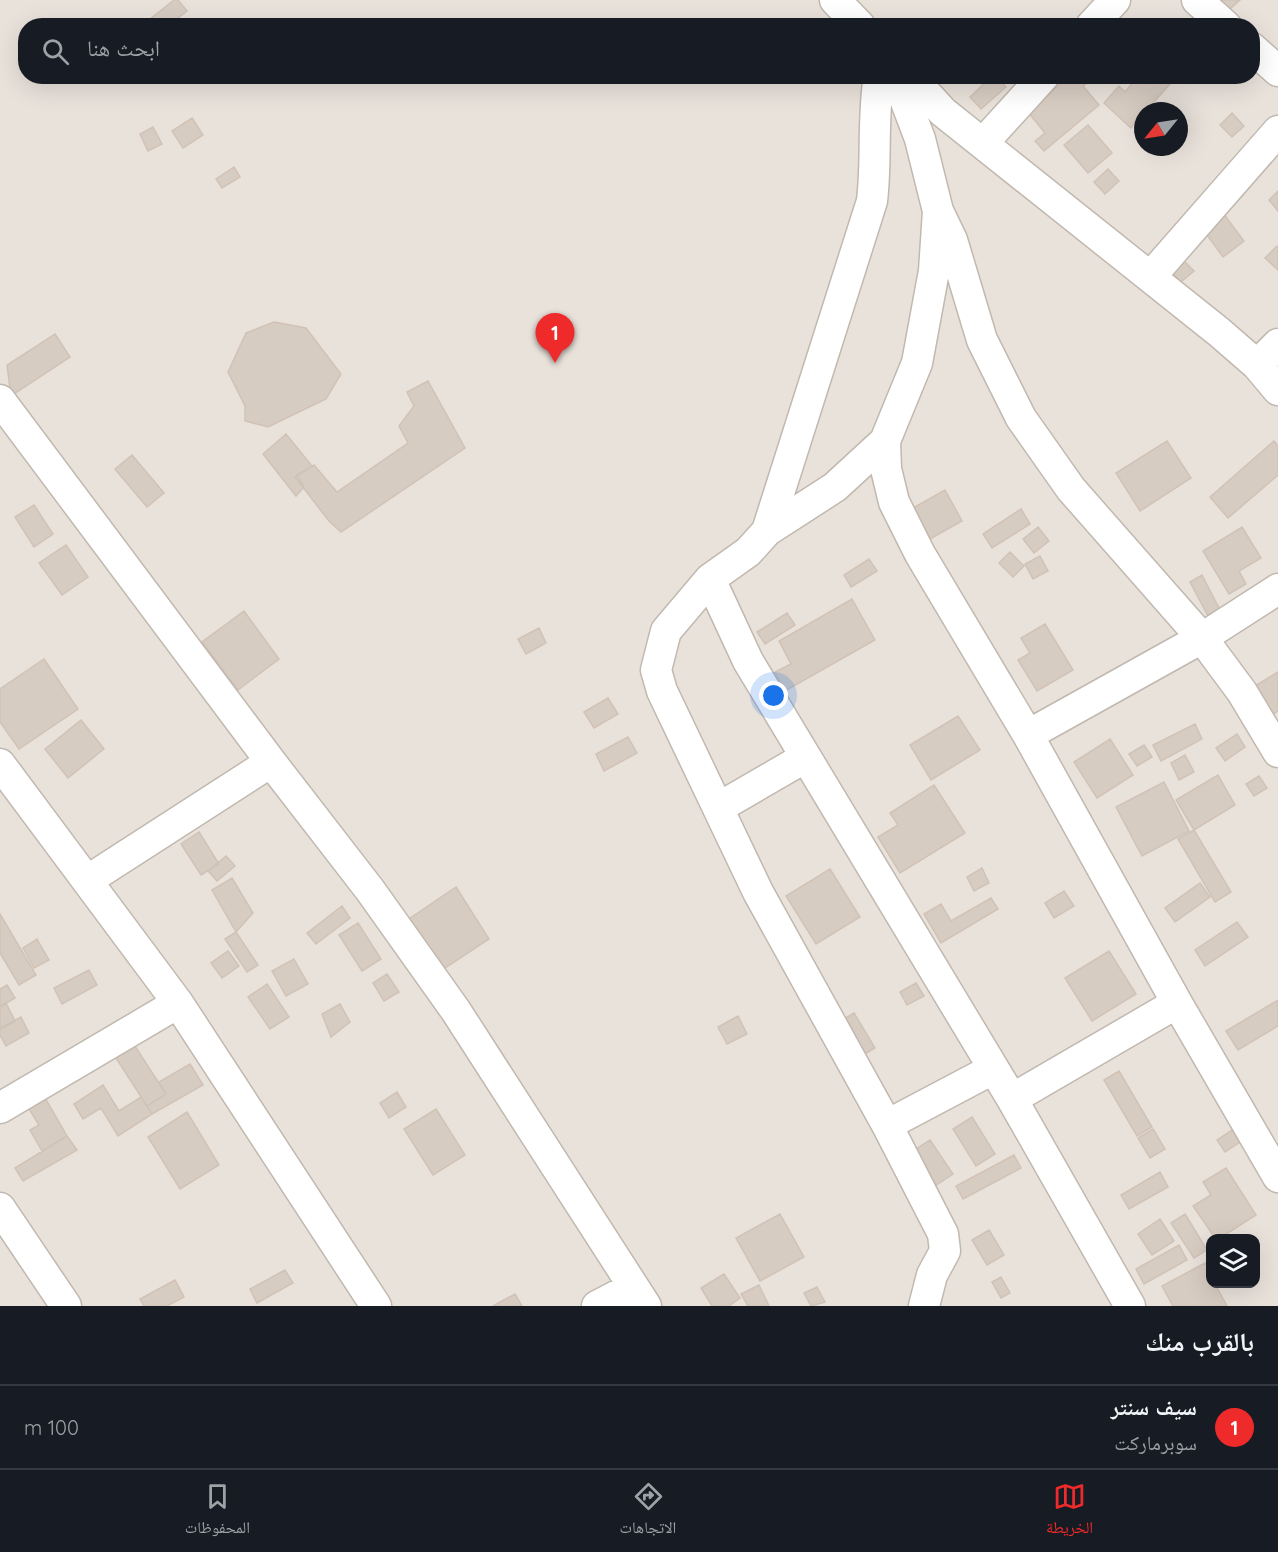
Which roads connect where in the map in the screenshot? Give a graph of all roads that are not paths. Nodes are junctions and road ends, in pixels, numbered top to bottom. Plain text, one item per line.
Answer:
1 (835, 0) edge
2 (1115, 0) edge
3 (1197, 0) edge
4 (852, 18) edge
5 (1098, 18) edge
6 (1217, 18) edge
7 (1260, 55) edge
8 (1278, 71) edge
9 (878, 84) edge
10 (900, 84) edge
11 (918, 84) edge
12 (1037, 84) edge
13 (1278, 131) edge
14 (983, 142) junction
15 (938, 211) junction
16 (1150, 276) junction
17 (1278, 344) edge
18 (1257, 365) junction
19 (1278, 390) edge
20 (0, 400) edge
21 (885, 441) junction
22 (767, 531) junction
23 (710, 579) junction
24 (1278, 589) edge
25 (1202, 638) junction
26 (1028, 735) junction
27 (1278, 752) edge
28 (806, 757) junction
29 (271, 762) junction
30 (0, 764) edge
31 (718, 808) junction
32 (88, 880) junction
33 (178, 1003) junction
34 (1177, 1004) junction
35 (993, 1069) junction
36 (1012, 1099) junction
37 (0, 1108) edge
38 (887, 1125) junction
39 (1278, 1177) edge
40 (0, 1208) edge
41 (640, 1296) edge
42 (66, 1306) edge
43 (376, 1306) edge
44 (597, 1306) edge
45 (924, 1306) edge
46 (1130, 1306) edge

1 - 4 street
2 - 5 street
3 - 6 street
7 - 8 street
9 - 22 street
10 - 15 street
11 - 14 street
12 - 14 street
13 - 16 street
14 - 16 street
15 - 21 street
15 - 25 street
16 - 18 street
17 - 18 street
18 - 19 street
20 - 29 street
21 - 22 street
21 - 26 street
22 - 23 street
23 - 28 street
23 - 31 street
24 - 25 street
25 - 26 street
25 - 27 street
26 - 34 street
28 - 31 street
28 - 35 street
29 - 32 street
29 - 41 street
30 - 32 street
31 - 38 street
32 - 33 street
33 - 37 street
33 - 43 street
34 - 36 street
34 - 39 street
35 - 36 street
35 - 38 street
36 - 46 street
38 - 45 street
40 - 42 street
41 - 44 street

